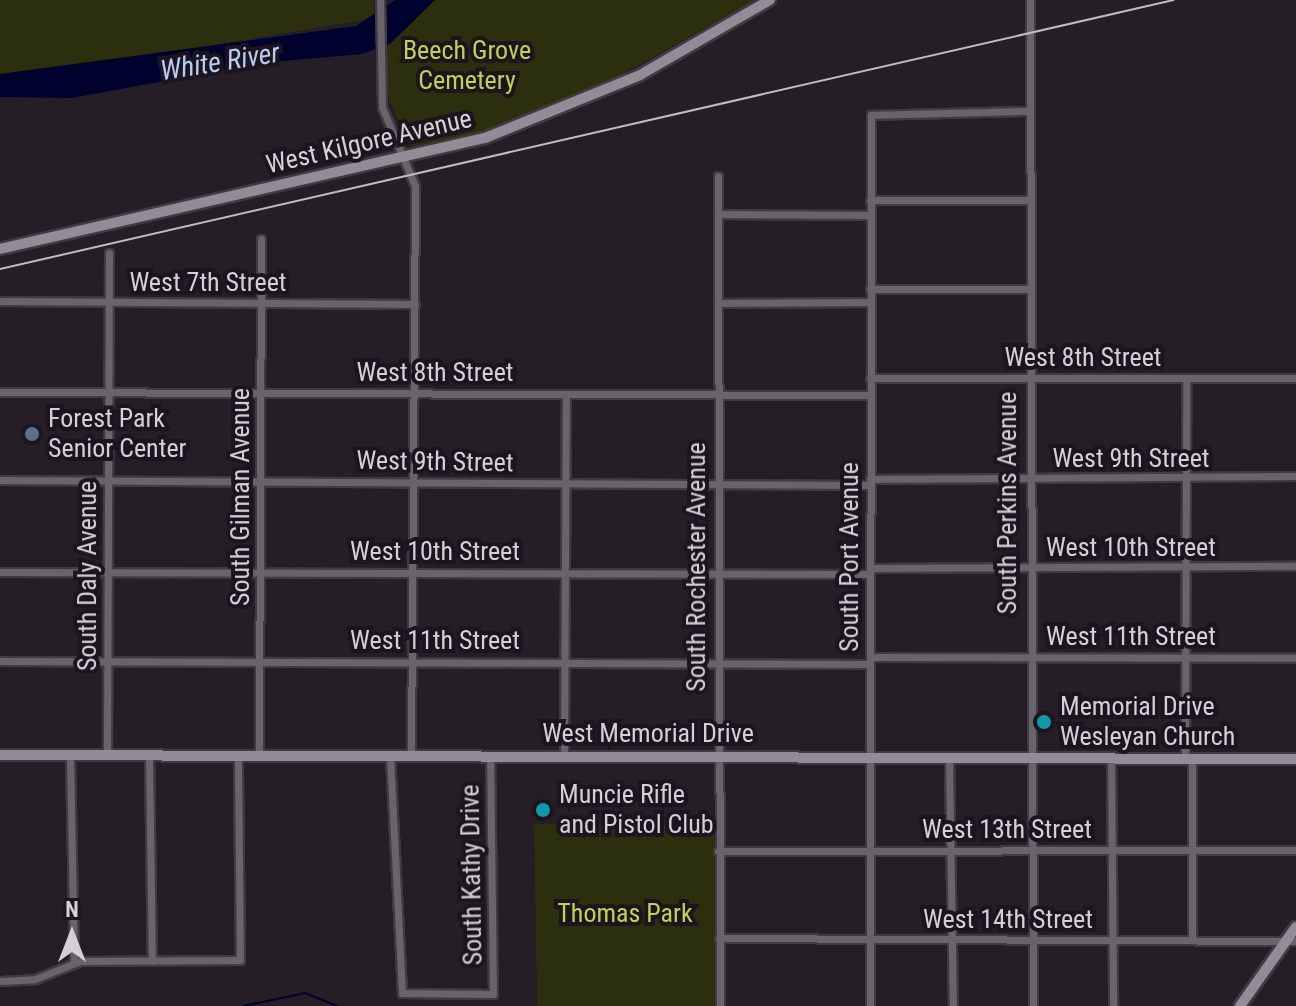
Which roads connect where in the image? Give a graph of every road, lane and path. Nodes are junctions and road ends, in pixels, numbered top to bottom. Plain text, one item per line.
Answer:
1 (380, 0) edge
2 (770, 0) edge
3 (1030, 0) edge
4 (1029, 111) junction
5 (402, 158) junction
6 (718, 176) dead end
7 (870, 200) junction
8 (1029, 200) junction
9 (718, 214) junction
10 (870, 215) junction
11 (261, 239) dead end
12 (0, 249) edge
13 (109, 253) dead end
14 (870, 289) junction
15 (1028, 289) junction
16 (0, 301) edge
17 (870, 302) junction
18 (109, 303) junction
19 (261, 303) junction
20 (718, 303) junction
21 (415, 304) junction
22 (870, 378) junction
23 (1028, 378) junction
24 (1186, 378) junction
25 (1296, 378) edge
26 (0, 392) edge
27 (109, 393) junction
28 (261, 393) junction
29 (414, 393) junction
30 (566, 394) junction
31 (718, 394) junction
32 (869, 395) junction
33 (1296, 476) edge
34 (261, 479) junction
35 (1028, 479) junction
36 (1185, 479) junction
37 (0, 480) edge
38 (108, 480) junction
39 (413, 481) junction
40 (870, 482) junction
41 (566, 484) junction
42 (717, 484) junction
43 (1296, 566) edge
44 (1028, 568) junction
45 (1185, 569) junction
46 (870, 571) junction
47 (0, 572) edge
48 (108, 572) junction
49 (260, 572) junction
50 (413, 572) junction
51 (566, 573) junction
52 (717, 574) junction
53 (1028, 657) junction
54 (1185, 657) junction
55 (1296, 658) edge
56 (565, 660) junction
57 (870, 660) junction
58 (0, 661) edge
59 (108, 661) junction
60 (260, 662) junction
61 (412, 662) junction
62 (717, 662) junction
63 (0, 755) edge
64 (70, 755) junction
65 (107, 755) junction
66 (149, 755) junction
67 (238, 755) junction
68 (259, 755) junction
69 (390, 756) junction
70 (411, 756) junction
71 (490, 756) junction
72 (564, 756) junction
73 (717, 756) junction
74 (869, 757) junction
75 (1029, 758) junction
76 (1111, 758) junction
77 (1188, 758) junction
78 (949, 759) junction
79 (1296, 759) edge
80 (869, 849) junction
81 (950, 849) junction
82 (1031, 849) junction
83 (1112, 850) junction
84 (1192, 850) junction
85 (1296, 850) edge
86 (718, 851) junction
87 (1296, 927) edge
88 (719, 938) junction
89 (869, 940) junction
90 (1112, 940) junction
91 (1192, 940) junction
92 (952, 941) junction
93 (1032, 941) junction
94 (1291, 941) edge
95 (152, 961) junction
96 (74, 963) junction
97 (0, 981) edge
98 (720, 1006) edge
99 (870, 1006) edge
100 (953, 1006) edge
101 (1033, 1006) edge
102 (1113, 1006) edge
103 (1240, 1006) edge

1 - 5 street
2 - 5 main road, West Kilgore Avenue
3 - 4 street, South Perkins Avenue
4 - 7 street, South Port Avenue
4 - 8 street, South Perkins Avenue
5 - 12 main road, West Kilgore Avenue
5 - 21 street
6 - 9 street, South Rochester Avenue
7 - 8 street
7 - 10 street, South Port Avenue
8 - 15 street, South Perkins Avenue
9 - 10 street
9 - 20 street, South Rochester Avenue
10 - 14 street, South Port Avenue
11 - 19 street, South Gilman Avenue
13 - 18 street, South Daly Avenue
14 - 15 street
14 - 17 street, South Port Avenue
15 - 23 street, South Perkins Avenue
16 - 18 street, West 7th Street
17 - 20 street
17 - 22 street, South Port Avenue
18 - 19 street, West 7th Street
18 - 27 street, South Daly Avenue
19 - 21 street, West 7th Street
19 - 28 street, South Gilman Avenue
20 - 31 street, South Rochester Avenue
21 - 29 street
22 - 23 street, West 8th Street
22 - 32 street, South Port Avenue
23 - 24 street, West 8th Street
23 - 35 street, South Perkins Avenue
24 - 25 street, West 8th Street
24 - 36 street
26 - 27 street, West 8th Street
27 - 28 street, West 8th Street
27 - 38 street, South Daly Avenue
28 - 29 street, West 8th Street
28 - 34 street, South Gilman Avenue
29 - 30 street, West 8th Street
29 - 39 street
30 - 31 street, West 8th Street
30 - 41 street
31 - 32 street, West 8th Street
31 - 42 street, South Rochester Avenue
32 - 40 street, South Port Avenue
33 - 36 street, West 9th Street
34 - 38 street, West 9th Street
34 - 39 street, West 9th Street
34 - 49 street, South Gilman Avenue
35 - 36 street, West 9th Street
35 - 40 street, West 9th Street
35 - 44 street, South Perkins Avenue
36 - 45 street
37 - 38 street, West 9th Street
38 - 48 street, South Daly Avenue
39 - 41 street, West 9th Street
39 - 50 street
40 - 42 street, West 9th Street
40 - 46 street, South Port Avenue
41 - 42 street, West 9th Street
41 - 51 street
42 - 52 street, South Rochester Avenue
43 - 45 street, West 10th Street
44 - 45 street, West 10th Street
44 - 46 street, West 10th Street
44 - 53 street, South Perkins Avenue
45 - 54 street
46 - 52 street, West 10th Street
46 - 57 street, South Port Avenue
47 - 48 street, West 10th Street
48 - 49 street, West 10th Street
48 - 59 street, South Daly Avenue
49 - 50 street, West 10th Street
49 - 60 street, South Gilman Avenue
50 - 51 street, West 10th Street
50 - 61 street
51 - 52 street, West 10th Street
51 - 56 street
52 - 62 street, South Rochester Avenue
53 - 54 street, West 11th Street
53 - 57 street, West 11th Street
53 - 75 street, South Perkins Avenue
54 - 55 street, West 11th Street
54 - 77 street
56 - 61 street, West 11th Street
56 - 62 street, West 11th Street
56 - 72 street
57 - 62 street, West 11th Street
57 - 74 street, South Port Avenue
58 - 59 street, West 11th Street
59 - 60 street, West 11th Street
59 - 65 street, South Daly Avenue
60 - 61 street, West 11th Street
60 - 68 street, South Gilman Avenue
61 - 70 street
62 - 73 street, South Rochester Avenue
63 - 64 main road, West Memorial Drive
64 - 65 main road, West Memorial Drive
64 - 96 street
65 - 66 main road, West Memorial Drive
66 - 67 main road, West Memorial Drive
66 - 95 street
67 - 68 main road, West Memorial Drive
67 - 95 street
68 - 69 main road, West Memorial Drive
69 - 70 main road, West Memorial Drive
69 - 71 street, South Kathy Drive
70 - 71 main road, West Memorial Drive
71 - 72 main road, West Memorial Drive
72 - 73 main road, West Memorial Drive
73 - 74 main road, West Memorial Drive
73 - 86 street, South Rochester Avenue
74 - 78 main road, West Memorial Drive
74 - 80 street, South Port Avenue
75 - 76 main road, West Memorial Drive
75 - 78 main road, West Memorial Drive
75 - 82 street, South Perkins Avenue
76 - 77 main road, West Memorial Drive
76 - 83 street
77 - 79 main road, West Memorial Drive
77 - 84 street
78 - 81 street
80 - 81 street, West 13th Street
80 - 86 street, West 13th Street
80 - 89 street, South Port Avenue
81 - 82 street, West 13th Street
81 - 92 street
82 - 83 street, West 13th Street
82 - 93 street, South Perkins Avenue
83 - 84 street, West 13th Street
83 - 90 street
84 - 85 street, West 13th Street
84 - 91 street
86 - 88 street, South Rochester Avenue
87 - 94 main road
88 - 89 street, West 14th Street
88 - 98 street, South Rochester Avenue
89 - 92 street, West 14th Street
89 - 99 street, South Port Avenue
90 - 91 street, West 14th Street
90 - 93 street, West 14th Street
90 - 102 street
91 - 94 street, West 14th Street
92 - 93 street, West 14th Street
92 - 100 street
93 - 101 street, South Perkins Avenue
94 - 103 main road
95 - 96 street
96 - 97 street

